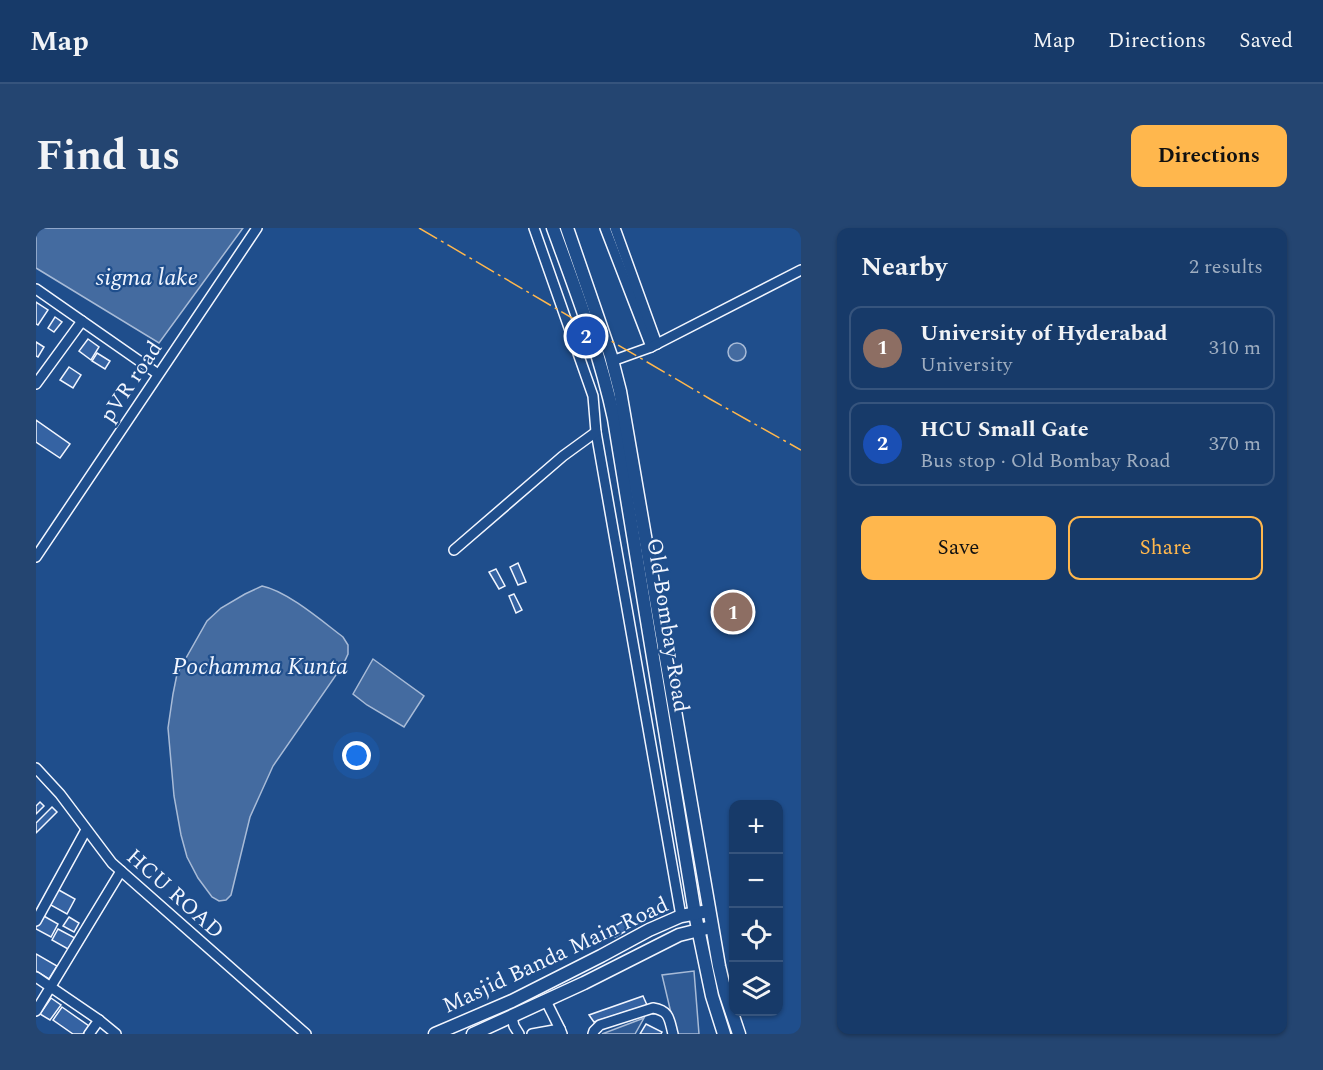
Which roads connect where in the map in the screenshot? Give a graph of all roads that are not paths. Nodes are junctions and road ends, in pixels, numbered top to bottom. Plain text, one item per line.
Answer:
1 (257, 228) edge
2 (534, 228) edge
3 (553, 228) edge
4 (567, 228) edge
5 (605, 228) edge
6 (615, 228) edge
7 (801, 270) edge
8 (36, 289) edge
9 (82, 321) junction
10 (654, 346) junction
11 (612, 361) junction
12 (158, 374) junction
13 (36, 384) edge
14 (596, 432) junction
15 (454, 550) dead end
16 (36, 556) edge
17 (36, 768) edge
18 (86, 830) junction
19 (121, 871) junction
20 (710, 911) junction
21 (695, 914) junction
22 (681, 916) junction
23 (36, 921) edge
24 (713, 927) junction
25 (699, 930) junction
26 (36, 977) edge
27 (51, 987) junction
28 (546, 1001) junction
29 (36, 1011) edge
30 (512, 1017) junction
31 (99, 1020) junction
32 (561, 1031) edge
33 (89, 1034) edge
34 (116, 1034) edge
35 (306, 1034) edge
36 (435, 1034) edge
37 (473, 1034) edge
38 (519, 1034) edge
39 (532, 1034) edge
40 (593, 1034) edge
41 (673, 1034) edge
42 (724, 1034) edge
43 (739, 1034) edge

1 - 12 street, pVR road
2 - 14 street
3 - 21 main road, Old Bombay Road
4 - 11 main road, Old Bombay Road
5 - 10 street
6 - 10 street
7 - 10 street
8 - 9 street
9 - 12 street
9 - 13 street
10 - 11 street
11 - 20 main road, Old Bombay Road
12 - 16 street, pVR road
14 - 15 street
14 - 22 street
17 - 18 street, HCU ROAD
18 - 19 street, HCU ROAD
18 - 23 street
19 - 27 street
19 - 35 street, HCU ROAD
20 - 21 main road, Masjid Banda Main Road
20 - 24 main road, Old Bombay Road
21 - 22 main road, Masjid Banda Main Road
21 - 25 main road, Old Bombay Road
22 - 36 main road, Masjid Banda Main Road
24 - 25 main road, Masjid Banda Main Road
24 - 43 main road, Old Bombay Road
25 - 28 main road, Masjid Banda Main Road
25 - 42 main road, Old Bombay Road
26 - 27 street
27 - 29 street
27 - 31 street
28 - 30 main road, Masjid Banda Main Road
28 - 32 street
30 - 37 main road, Masjid Banda Main Road
30 - 38 street
31 - 33 street
31 - 34 street
32 - 39 street
40 - 41 street

